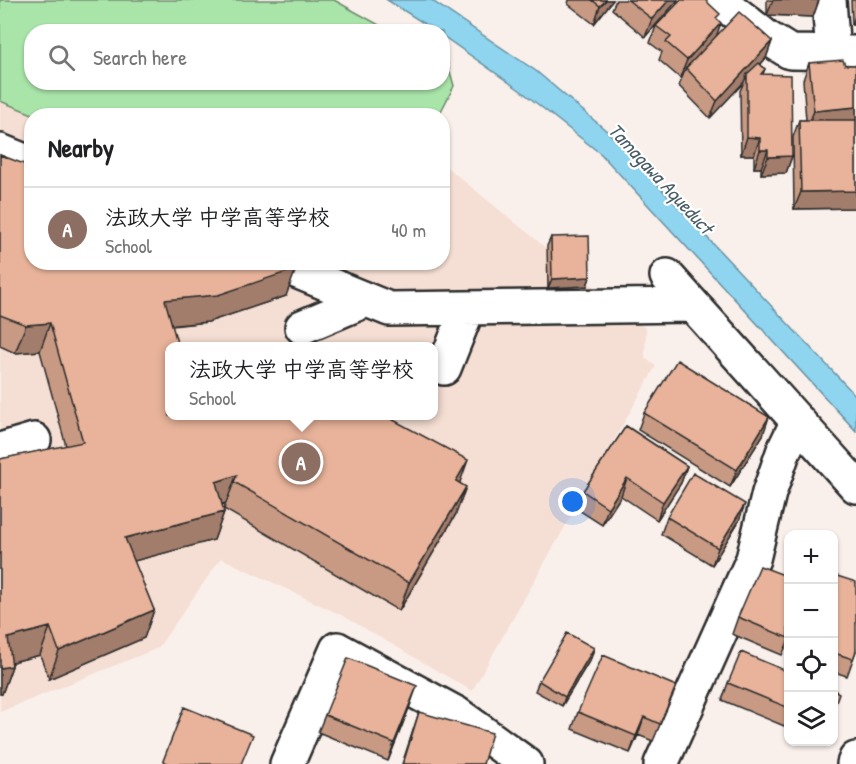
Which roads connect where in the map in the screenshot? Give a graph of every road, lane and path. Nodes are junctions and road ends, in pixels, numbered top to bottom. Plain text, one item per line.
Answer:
1 (719, 0) edge
2 (829, 0) edge
3 (845, 53) edge
4 (0, 151) edge
5 (24, 161) edge
6 (293, 270) edge
7 (667, 276) dead end
8 (366, 300) junction
9 (693, 305) junction
10 (468, 308) junction
11 (302, 327) dead end
12 (444, 368) dead end
13 (798, 421) junction
14 (34, 440) dead end
15 (0, 450) edge
16 (856, 486) edge
17 (856, 759) edge
18 (287, 764) edge
19 (526, 764) edge
20 (661, 764) edge
21 (854, 764) edge

1 - 3 street
2 - 3 street
4 - 5 street
6 - 8 street
7 - 9 street
8 - 10 street
8 - 11 street
9 - 10 street
9 - 13 street
10 - 12 street
13 - 16 street
13 - 20 street
14 - 15 street
17 - 21 street
18 - 19 street

